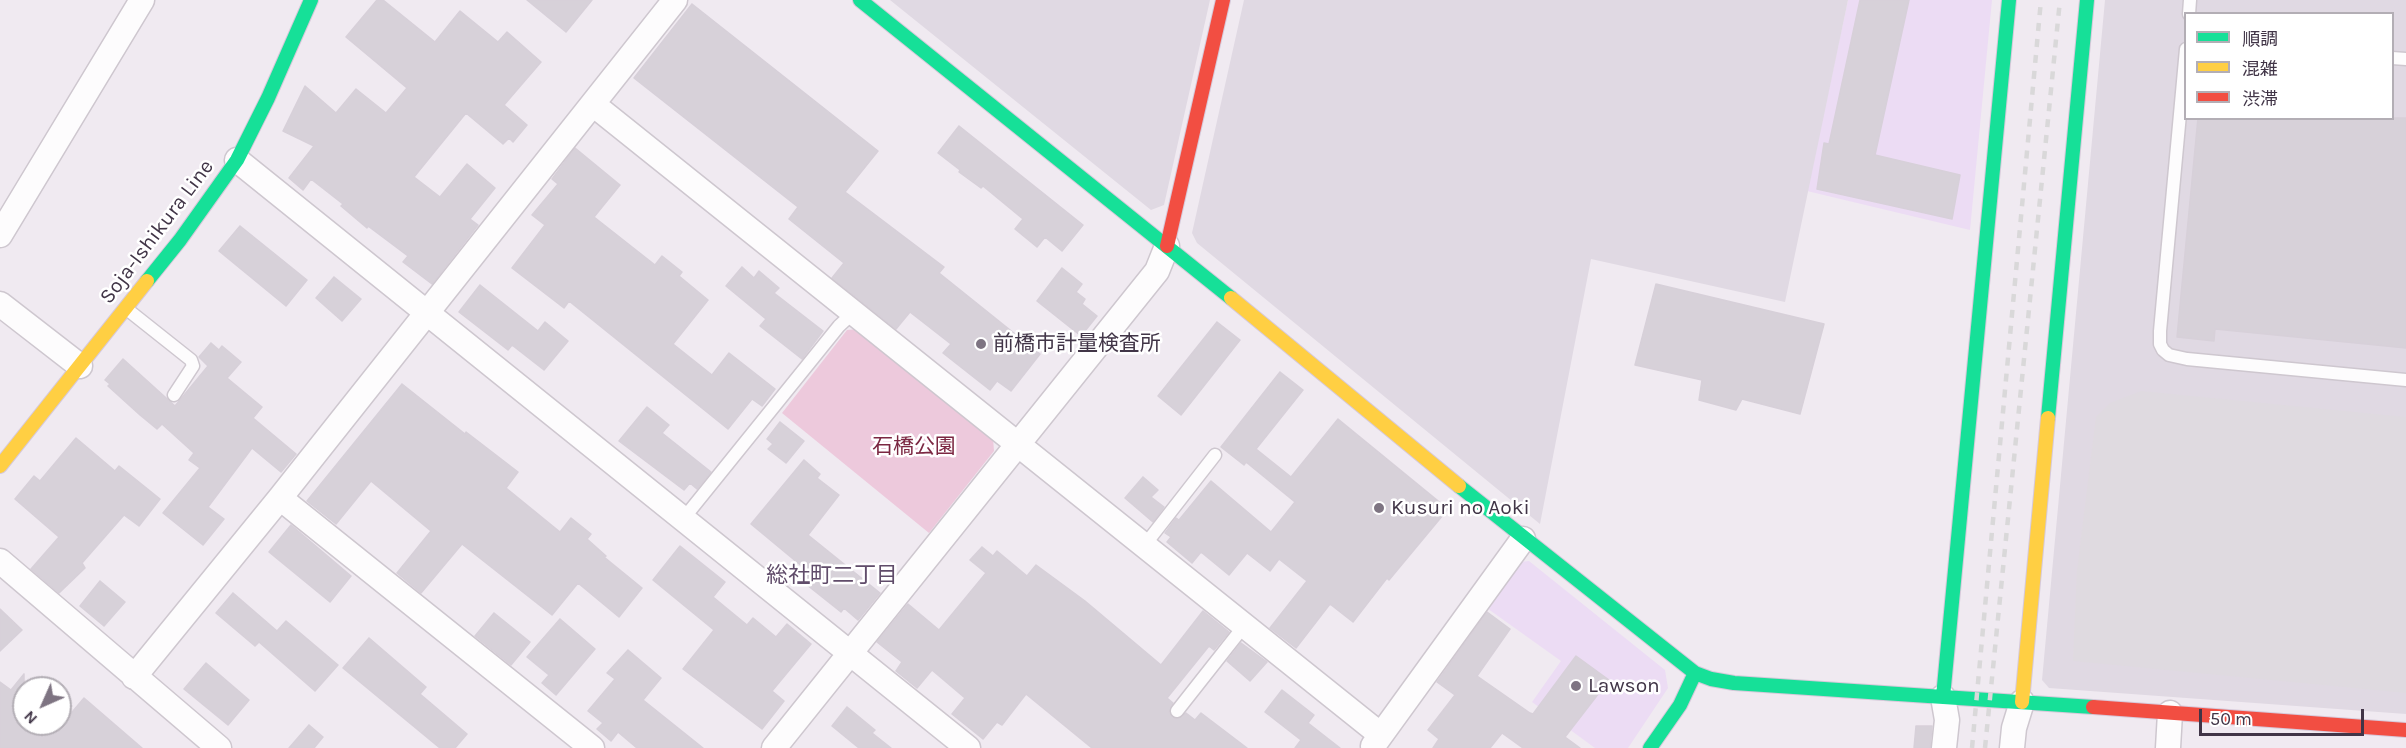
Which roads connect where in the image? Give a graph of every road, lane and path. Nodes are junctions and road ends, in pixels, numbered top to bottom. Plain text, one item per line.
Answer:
1 (142, 0) edge
2 (311, 0) edge
3 (675, 0) edge
4 (860, 0) edge
5 (1223, 0) edge
6 (2009, 0) edge
7 (2087, 0) edge
8 (2184, 71) edge
9 (594, 105) junction
10 (237, 160) junction
11 (0, 235) edge
12 (1167, 246) junction
13 (0, 304) edge
14 (127, 309) junction
15 (426, 313) junction
16 (853, 313) junction
17 (80, 366) junction
18 (2406, 380) edge
19 (174, 395) dead end
20 (1018, 446) junction
21 (1215, 455) dead end
22 (0, 466) edge
23 (280, 498) junction
24 (684, 518) junction
25 (1523, 539) junction
26 (1144, 546) junction
27 (0, 561) edge
28 (1244, 626) junction
29 (848, 653) junction
30 (1695, 673) junction
31 (134, 677) junction
32 (1943, 697) junction
33 (2022, 702) junction
34 (1177, 711) dead end
35 (2170, 713) junction
36 (2406, 730) edge
37 (1377, 741) edge
38 (219, 748) edge
39 (592, 748) edge
40 (774, 748) edge
41 (968, 748) edge
42 (1650, 748) edge
43 (1944, 748) edge
44 (2012, 748) edge
45 (2168, 748) edge

1 - 11 street
2 - 10 street, Soja-Ishikura Line
3 - 9 street
4 - 12 street
5 - 12 street
6 - 32 street
7 - 33 street
8 - 18 lane
9 - 15 street
9 - 16 street
10 - 14 street, Soja-Ishikura Line
10 - 15 street
12 - 20 street
12 - 25 street
13 - 17 street
14 - 17 street, Soja-Ishikura Line
14 - 19 lane
15 - 23 street
15 - 24 street
16 - 20 street
16 - 24 lane
17 - 22 street, Soja-Ishikura Line
20 - 26 street
20 - 29 street
21 - 26 lane
23 - 31 street
23 - 39 street
24 - 29 street
25 - 30 street
25 - 37 street
26 - 28 street
27 - 31 street
28 - 34 lane
28 - 37 street
29 - 40 street
29 - 41 street
30 - 32 street
30 - 42 street
31 - 38 street
32 - 33 street
32 - 43 street
33 - 35 street
33 - 44 street
35 - 36 street
35 - 45 street

